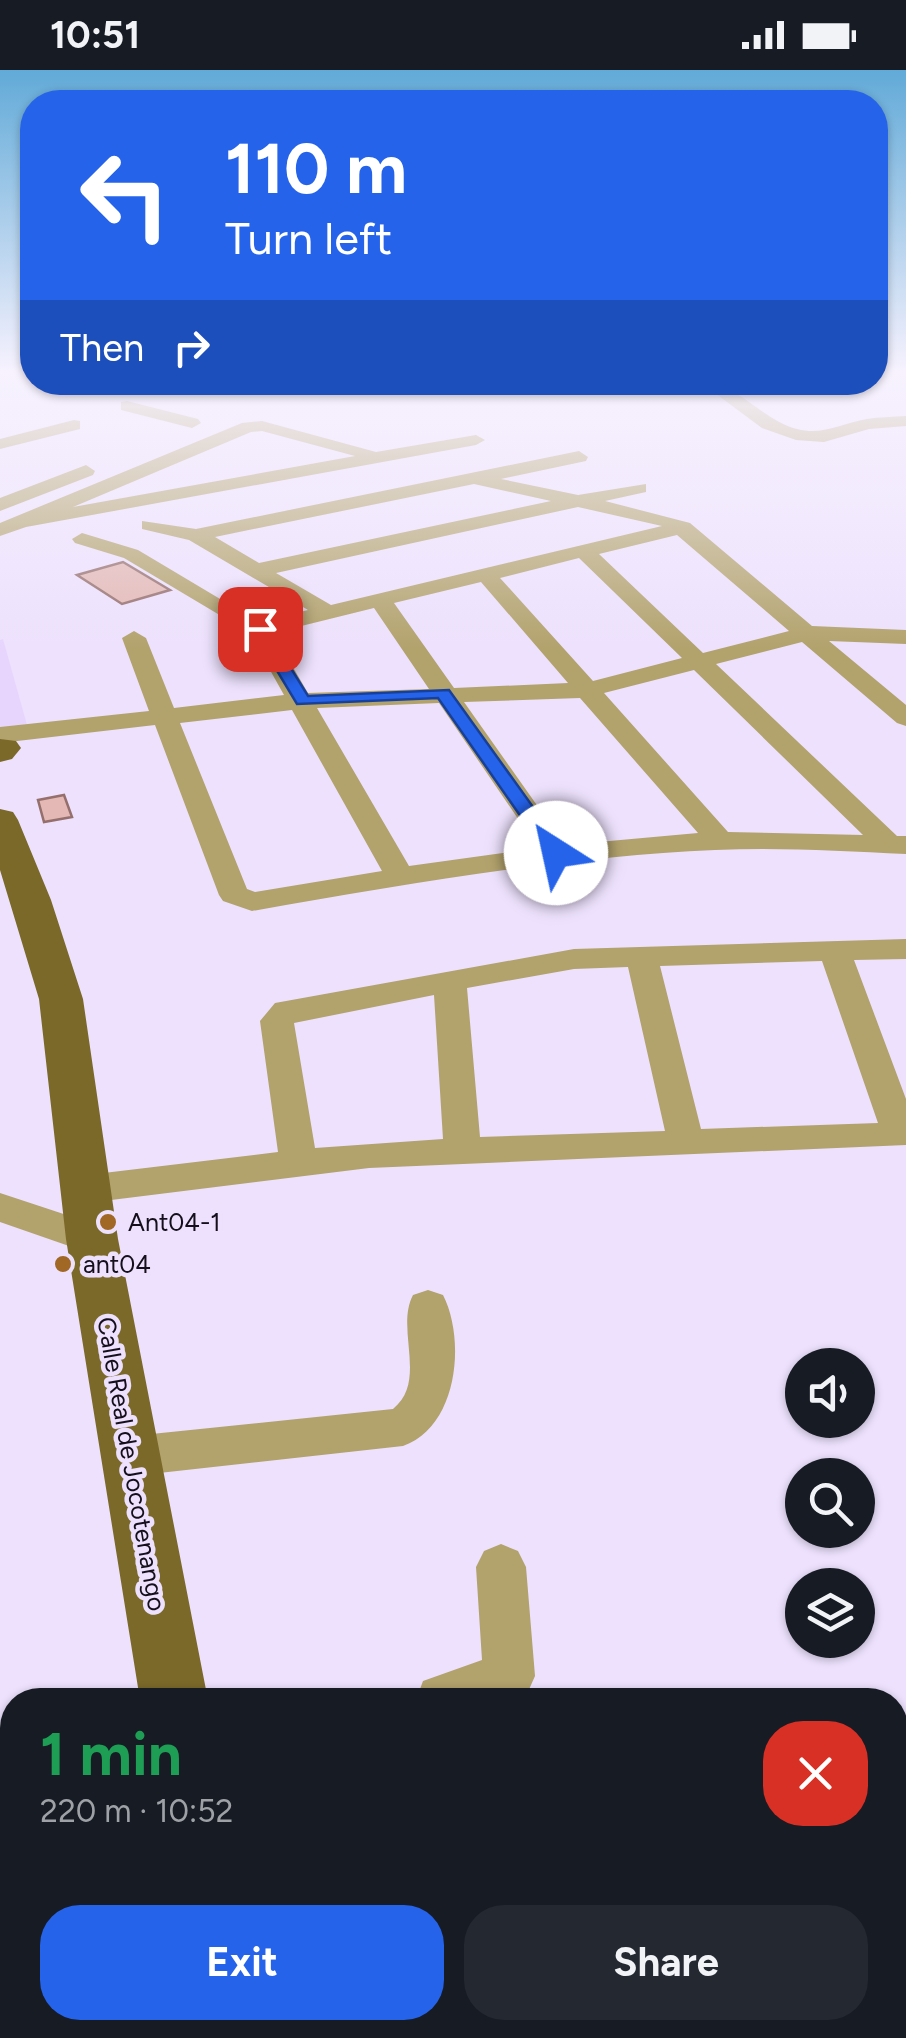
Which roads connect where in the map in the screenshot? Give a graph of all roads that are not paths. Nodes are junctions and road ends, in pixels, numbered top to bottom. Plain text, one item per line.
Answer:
1 (100, 465) dead end
2 (158, 465) edge
3 (163, 465) edge
4 (335, 465) edge
5 (539, 465) edge
6 (473, 478) junction
7 (234, 484) junction
8 (638, 488) dead end
9 (577, 502) junction
10 (0, 505) edge
11 (28, 522) junction
12 (149, 525) dead end
13 (683, 528) junction
14 (0, 530) edge
15 (188, 533) junction
16 (82, 539) dead end
17 (584, 551) junction
18 (131, 554) junction
19 (259, 570) junction
20 (486, 575) junction
21 (380, 600) junction
22 (328, 613) junction
23 (240, 618) dead end
24 (807, 633) junction
25 (906, 637) edge
26 (134, 638) dead end
27 (702, 663) junction
28 (588, 690) junction
29 (443, 693) junction
30 (894, 697) edge
31 (303, 701) junction
32 (163, 715) junction
33 (906, 718) edge
34 (10, 743) edge
35 (1, 820) edge
36 (720, 841) junction
37 (898, 845) edge
38 (556, 853) junction
39 (400, 876) junction
40 (906, 949) edge
41 (834, 950) junction
42 (642, 957) junction
43 (450, 979) junction
44 (894, 1075) edge
45 (686, 1142) junction
46 (462, 1150) junction
47 (298, 1161) junction
48 (0, 1207) edge
49 (89, 1214) junction
50 (428, 1307) dead end
51 (132, 1456) junction
52 (501, 1567) dead end
53 (172, 1688) edge
54 (476, 1688) edge

1 - 10 street
2 - 11 street
3 - 7 street
4 - 7 street
5 - 6 street
6 - 9 street
6 - 15 street
7 - 11 street
8 - 9 street
9 - 13 street
9 - 19 street
11 - 14 street
12 - 15 street
13 - 17 street
13 - 24 street
15 - 18 street
15 - 19 street
16 - 18 street
17 - 20 street
17 - 27 street
18 - 23 street
19 - 22 street
20 - 21 street
20 - 28 street
21 - 22 street
21 - 29 street
22 - 31 street
24 - 25 street
24 - 27 street
24 - 30 street
26 - 32 street
27 - 28 street
27 - 37 street
28 - 29 street
28 - 36 street
29 - 31 street
29 - 38 street
30 - 33 street
31 - 32 street
31 - 39 street
32 - 34 street
32 - 39 street
35 - 49 main road, Calle Real de Jocotenango
36 - 37 street
36 - 38 street
38 - 39 street
40 - 41 street
41 - 42 street
41 - 44 street
42 - 43 street
42 - 45 street
43 - 46 street
43 - 47 street
44 - 45 street
45 - 46 street
46 - 47 street
47 - 49 street
48 - 49 street
49 - 51 main road, Calle Real de Jocotenango
50 - 51 street
51 - 53 main road, Calle Real de Jocotenango
52 - 54 street

